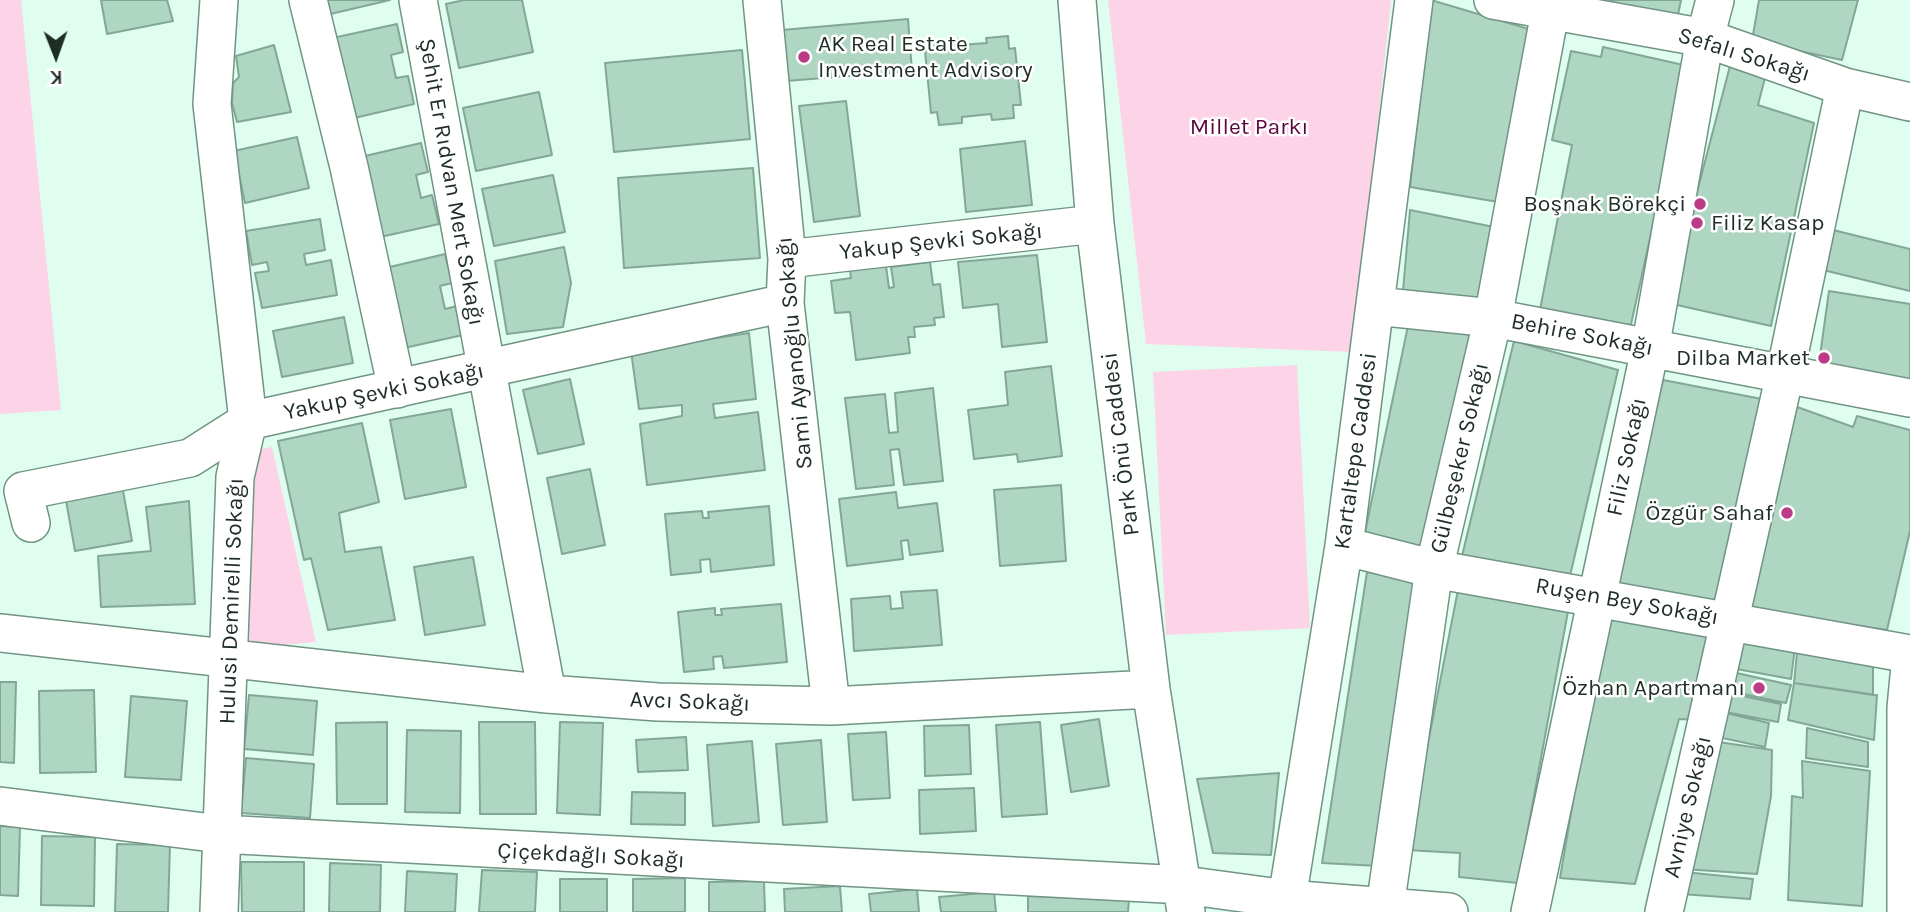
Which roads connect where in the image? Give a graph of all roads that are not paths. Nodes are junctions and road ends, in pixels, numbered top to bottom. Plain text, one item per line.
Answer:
1 (219, 0) edge
2 (308, 0) edge
3 (418, 0) edge
4 (762, 0) edge
5 (1077, 0) edge
6 (1413, 0) edge
7 (1493, 0) edge
8 (1715, 0) edge
9 (1550, 12) junction
10 (1705, 38) junction
11 (1845, 87) junction
12 (1910, 102) edge
13 (1095, 224) junction
14 (787, 259) junction
15 (785, 303) junction
16 (1376, 306) junction
17 (1493, 318) junction
18 (1650, 349) junction
19 (485, 370) junction
20 (1785, 374) junction
21 (397, 389) junction
22 (1910, 398) edge
23 (248, 421) junction
24 (31, 523) dead end
25 (1344, 546) junction
26 (1434, 569) junction
27 (1597, 597) junction
28 (1731, 620) junction
29 (0, 633) edge
30 (1910, 654) edge
31 (231, 657) junction
32 (1910, 666) edge
33 (1150, 689) junction
34 (547, 694) junction
35 (831, 706) junction
36 (0, 806) edge
37 (220, 834) junction
38 (1185, 899) edge
39 (1284, 906) edge
40 (1385, 907) junction
41 (219, 912) edge
42 (1449, 912) edge
43 (1530, 912) edge
44 (1664, 912) edge
45 (1906, 912) edge

1 - 23 street, Hulusi Demirelli Sokağı
2 - 21 street
3 - 19 street, Şehit Er Rıdvan Mert Sokağı
4 - 14 street, Sami Ayanoğlu Sokağı
5 - 13 street, Park Önü Caddesi
6 - 16 street, Kartaltepe Caddesi
7 - 9 street, Sefalı Sokağı
8 - 10 street, Filiz Sokağı
9 - 10 street, Sefalı Sokağı
9 - 17 street, Gülbeşeker Sokağı
10 - 11 street, Sefalı Sokağı
10 - 18 street, Filiz Sokağı
11 - 12 street, Sefalı Sokağı
11 - 20 street, Avniye Sokağı
13 - 14 street, Yakup Şevki Sokağı
13 - 33 street, Park Önü Caddesi
14 - 15 street, Sami Ayanoğlu Sokağı
15 - 19 street, Yakup Şevki Sokağı
15 - 35 street, Sami Ayanoğlu Sokağı
16 - 17 street, Behire Sokağı
16 - 25 street, Kartaltepe Caddesi
17 - 18 street, Behire Sokağı
17 - 26 street, Gülbeşeker Sokağı
18 - 20 street, Behire Sokağı
18 - 27 street, Filiz Sokağı
19 - 21 street, Yakup Şevki Sokağı
19 - 34 street, Şehit Er Rıdvan Mert Sokağı
20 - 22 street, Behire Sokağı
20 - 28 street, Avniye Sokağı
21 - 23 street, Yakup Şevki Sokağı
23 - 24 street, Yakup Şevki Sokağı
23 - 31 street, Hulusi Demirelli Sokağı
25 - 26 street, Ruşen Bey Sokağı
25 - 39 street, Kartaltepe Caddesi
26 - 27 street, Ruşen Bey Sokağı
26 - 40 street, Gülbeşeker Sokağı
27 - 28 street, Ruşen Bey Sokağı
27 - 43 street, Filiz Sokağı
28 - 30 street, Ruşen Bey Sokağı
28 - 44 street, Avniye Sokağı
29 - 31 street, Avcı Sokağı
31 - 34 street, Avcı Sokağı
31 - 37 street, Hulusi Demirelli Sokağı
32 - 45 street
33 - 35 street, Avcı Sokağı
33 - 38 street, Park Önü Caddesi
34 - 35 street, Avcı Sokağı
36 - 37 street, Çiçekdağlı Sokağı
37 - 38 street, Çiçekdağlı Sokağı
37 - 41 street, Hulusi Demirelli Sokağı
38 - 39 street, Çiçekdağlı Sokağı
39 - 40 street, Çiçekdağlı Sokağı
40 - 42 street, Çiçekdağlı Sokağı

